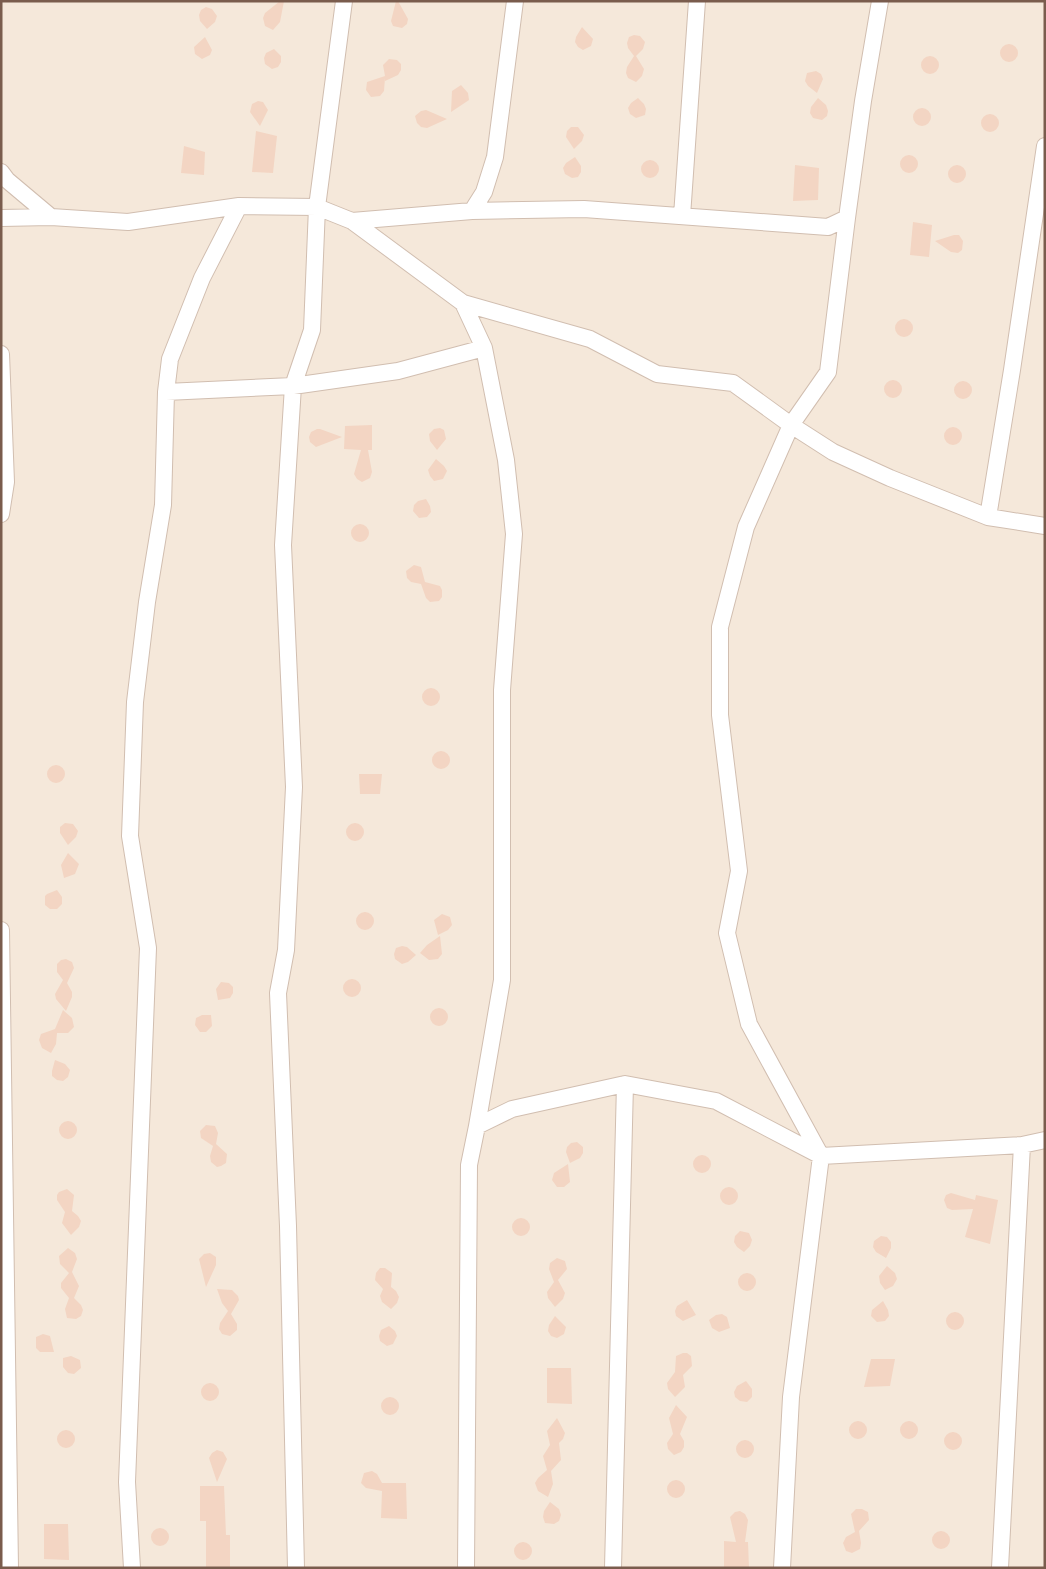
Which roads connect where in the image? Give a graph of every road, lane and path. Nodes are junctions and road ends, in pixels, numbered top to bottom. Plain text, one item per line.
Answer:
1 (344, 1) edge
2 (515, 1) edge
3 (697, 1) edge
4 (880, 1) edge
5 (1045, 146) edge
6 (1, 172) edge
7 (239, 206) junction
8 (317, 208) junction
9 (472, 211) junction
10 (682, 216) junction
11 (51, 217) junction
12 (1, 218) edge
13 (846, 218) junction
14 (352, 221) junction
15 (463, 303) junction
16 (484, 348) junction
17 (1, 354) edge
18 (293, 386) junction
19 (166, 392) junction
20 (791, 425) junction
21 (1, 514) edge
22 (988, 517) junction
23 (1045, 526) edge
24 (1, 930) edge
25 (625, 1084) junction
26 (477, 1126) junction
27 (1045, 1140) edge
28 (1022, 1145) junction
29 (821, 1156) junction
30 (10, 1568) edge
31 (132, 1568) edge
32 (296, 1568) edge
33 (466, 1568) edge
34 (613, 1568) edge
35 (782, 1568) edge
36 (1000, 1568) edge

1 - 8 street
2 - 9 street
3 - 10 street
4 - 13 street
5 - 22 street
6 - 11 street
7 - 8 street
7 - 11 street
7 - 19 street
8 - 14 street
8 - 18 street
9 - 10 street
9 - 14 street
10 - 13 street
11 - 12 street
13 - 20 street
14 - 15 street
15 - 16 street
15 - 20 street
16 - 18 street
16 - 26 street
17 - 21 street
18 - 19 street
18 - 32 street
19 - 31 street
20 - 22 street
20 - 29 street
22 - 23 street
24 - 30 street
25 - 26 street
25 - 29 street
25 - 34 street
26 - 33 street
27 - 28 street
28 - 29 street
28 - 36 street
29 - 35 street

